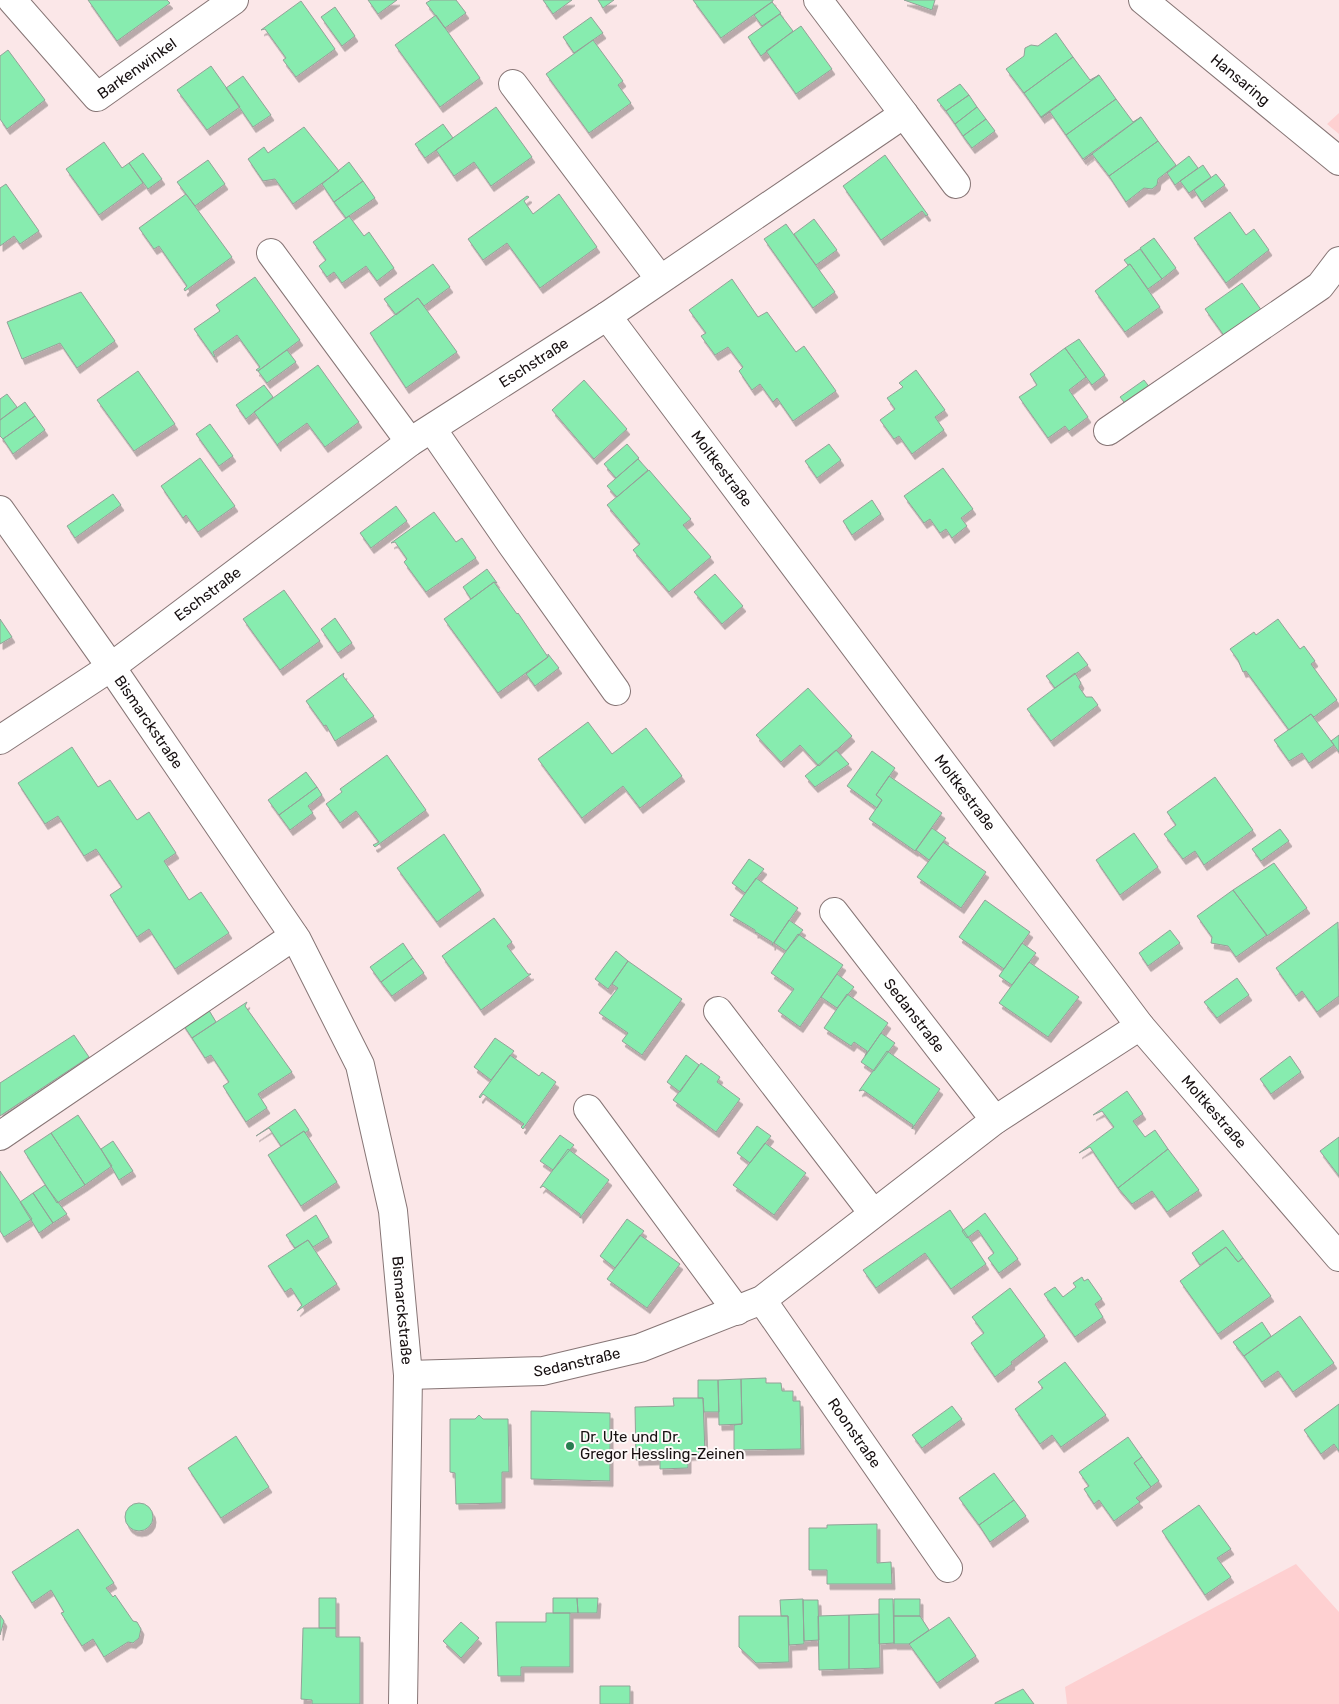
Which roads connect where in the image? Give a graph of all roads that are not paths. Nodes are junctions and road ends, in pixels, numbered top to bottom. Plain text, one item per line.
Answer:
1 (12, 0) edge
2 (234, 0) edge
3 (818, 0) edge
4 (1143, 0) edge
5 (513, 84) dead end
6 (904, 114) junction
7 (1339, 161) edge
8 (956, 184) dead end
9 (271, 253) dead end
10 (1339, 261) edge
11 (660, 279) junction
12 (606, 316) junction
13 (1108, 431) dead end
14 (421, 436) junction
15 (0, 510) edge
16 (111, 667) junction
17 (616, 691) dead end
18 (0, 740) edge
19 (834, 912) dead end
20 (294, 936) junction
21 (718, 1011) dead end
22 (1140, 1026) junction
23 (588, 1109) dead end
24 (995, 1120) junction
25 (0, 1136) edge
26 (873, 1213) junction
27 (1339, 1257) edge
28 (762, 1300) junction
29 (737, 1311) junction
30 (408, 1375) junction
31 (948, 1568) dead end
32 (402, 1704) edge

1 - 2 street, Barkenwinkel
3 - 6 street
4 - 7 street, Hansaring
5 - 11 street
6 - 8 street
6 - 11 street, Eschstraße
9 - 14 street
10 - 13 street
11 - 12 street, Eschstraße
12 - 14 street, Eschstraße
12 - 22 street, Moltkestraße
14 - 16 street, Eschstraße
14 - 17 street
15 - 16 street, Bismarckstraße
16 - 18 street, Eschstraße
16 - 20 street, Bismarckstraße
19 - 24 street, Sedanstraße
20 - 25 street
20 - 30 street, Bismarckstraße
21 - 26 street
22 - 24 street, Sedanstraße
22 - 27 street, Moltkestraße
23 - 29 street
24 - 26 street, Sedanstraße
26 - 28 street, Sedanstraße
28 - 29 street, Sedanstraße
28 - 31 street, Roonstraße
29 - 30 street, Sedanstraße
30 - 32 street, Bismarckstraße

